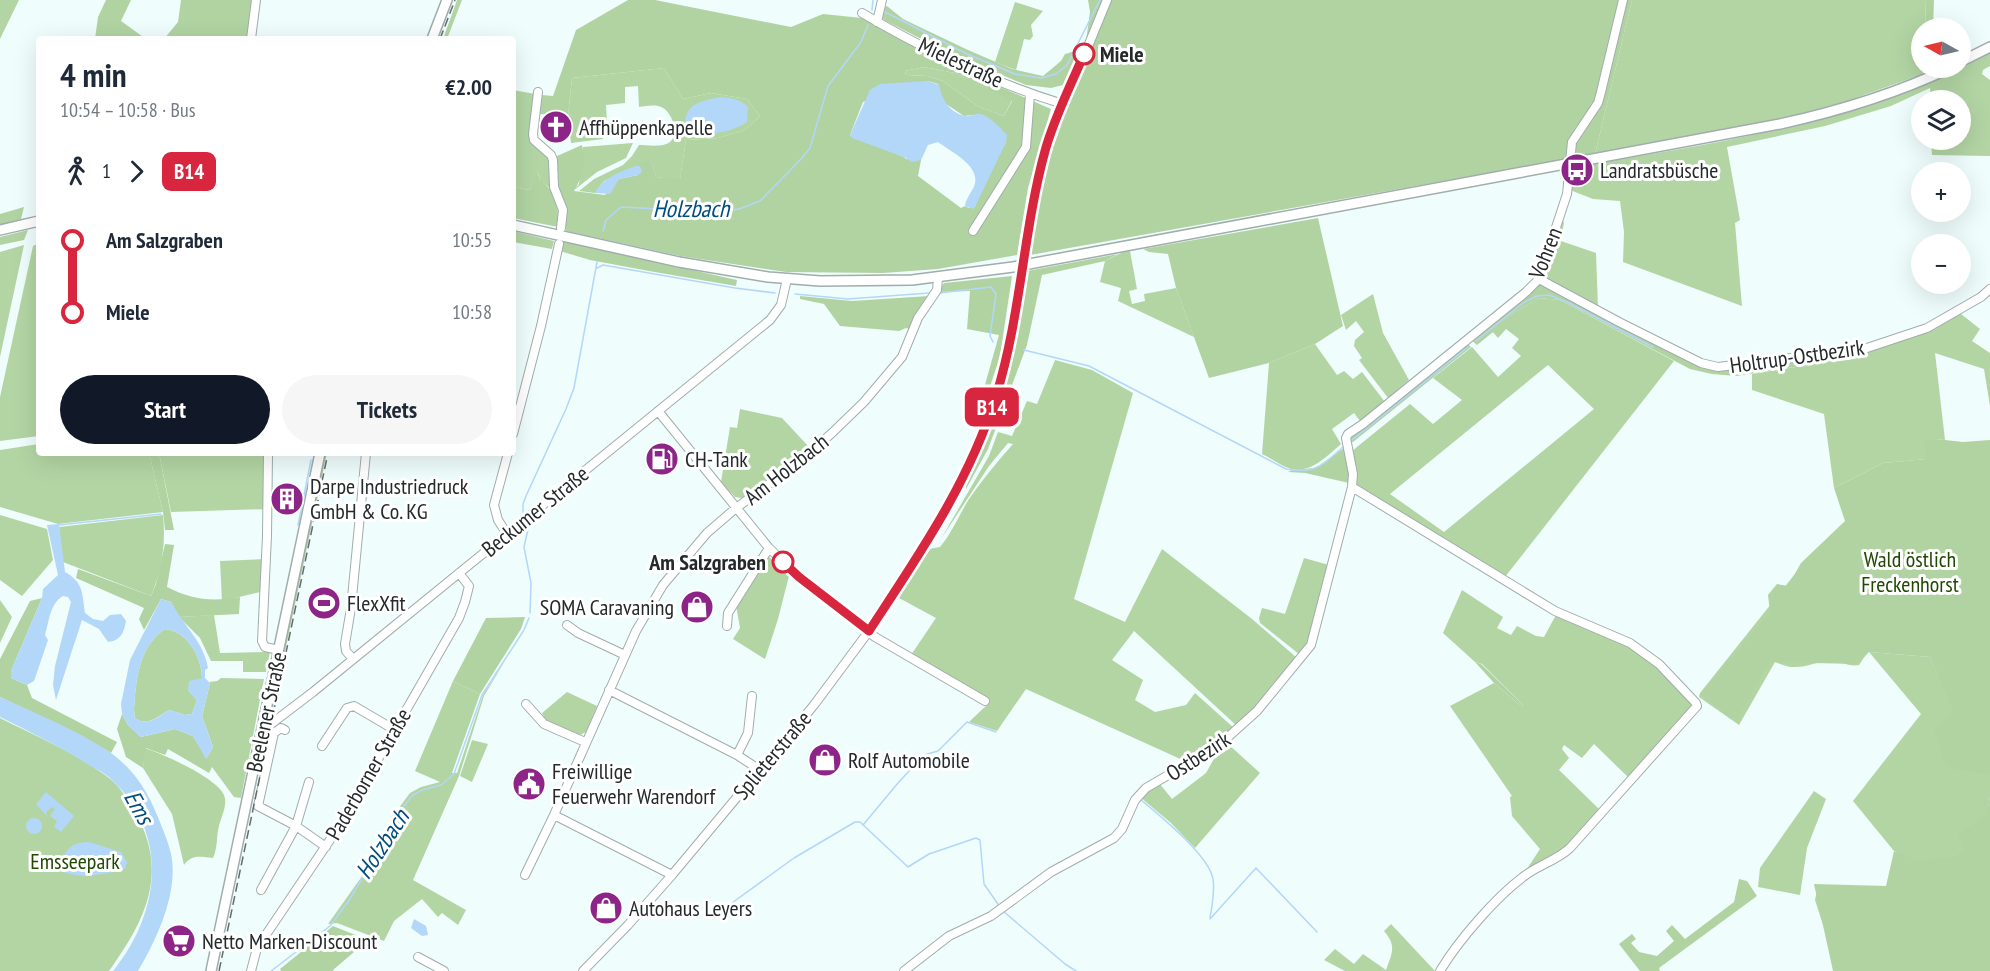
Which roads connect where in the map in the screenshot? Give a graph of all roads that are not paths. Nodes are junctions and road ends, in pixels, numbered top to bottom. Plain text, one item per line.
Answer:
1 (256, 0) edge
2 (447, 0) edge
3 (882, 0) edge
4 (1107, 0) edge
5 (1623, 0) edge
6 (862, 13) dead end
7 (877, 22) junction
8 (251, 36) edge
9 (433, 36) edge
10 (1990, 47) edge
11 (1971, 56) edge
12 (1927, 78) edge
13 (538, 92) dead end
14 (1030, 94) junction
15 (1063, 104) junction
16 (1570, 164) junction
17 (36, 222) edge
18 (516, 226) edge
19 (561, 228) dead end
20 (0, 230) edge
21 (973, 231) dead end
22 (559, 244) dead end
23 (938, 278) junction
24 (787, 279) junction
25 (1539, 279) junction
26 (1990, 289) edge
27 (658, 411) junction
28 (516, 423) edge
29 (268, 456) edge
30 (319, 456) edge
31 (366, 456) edge
32 (507, 456) edge
33 (1352, 465) joint
34 (1352, 487) junction
35 (736, 508) junction
36 (507, 534) junction
37 (769, 548) junction
38 (459, 573) junction
39 (567, 626) dead end
40 (727, 626) dead end
41 (869, 631) junction
42 (279, 650) junction
43 (625, 655) junction
44 (353, 659) junction
45 (609, 690) junction
46 (752, 696) dead end
47 (985, 701) dead end
48 (526, 704) dead end
49 (263, 725) junction
50 (285, 730) dead end
51 (395, 730) junction
52 (585, 742) junction
53 (322, 746) dead end
54 (738, 755) junction
55 (760, 770) junction
56 (309, 782) dead end
57 (554, 815) junction
58 (296, 826) junction
59 (326, 846) junction
60 (525, 875) dead end
61 (672, 876) junction
62 (261, 890) dead end
63 (418, 957) dead end
64 (211, 971) edge
65 (251, 971) edge
66 (444, 971) edge
67 (583, 971) edge
68 (904, 971) edge
69 (1440, 971) edge

1 - 8 street
2 - 9 main road
3 - 7 street
4 - 15 street
5 - 16 street, Vohren
6 - 7 street, Mielestraße
7 - 14 street, Mielestraße
10 - 11 main road
12 - 16 main road
13 - 19 street
14 - 15 street, Mielestraße
14 - 21 street
15 - 41 street, Splieterstraße, bridge
16 - 23 main road
16 - 25 street, Vohren
17 - 20 main road
18 - 24 main road
22 - 28 street
23 - 24 main road
23 - 35 street, Am Holzbach
24 - 27 street, Beckumer Straße
25 - 26 street, Holtrup-Ostbezirk
25 - 33 street, Vohren
27 - 35 street
27 - 36 street, Beckumer Straße
29 - 42 street
30 - 42 main road, Beelener Straße
31 - 44 street
32 - 36 street
33 - 34 street, Ostbezirk
34 - 68 street, Ostbezirk
34 - 69 street
35 - 37 street
35 - 43 street, Am Holzbach
36 - 38 street, Beckumer Straße
37 - 40 street
37 - 41 street
38 - 44 street, Beckumer Straße
38 - 51 street, Paderborner Straße
39 - 43 street
41 - 47 street
41 - 55 street, Splieterstraße
42 - 49 main road, Beelener Straße
43 - 45 street, Am Holzbach
44 - 49 street, Beckumer Straße
45 - 52 street, Am Holzbach
45 - 54 street
46 - 54 street, Splieterstraße
48 - 52 street
49 - 64 main road, Beelener Straße
50 - 58 street
51 - 53 street
51 - 59 street, Paderborner Straße
52 - 57 street, Am Holzbach
54 - 55 street
55 - 61 street, Splieterstraße
56 - 58 street
57 - 60 street, Am Holzbach
57 - 61 street
58 - 59 street
58 - 62 street
59 - 65 street, Paderborner Straße
61 - 67 street, Splieterstraße
63 - 66 street

